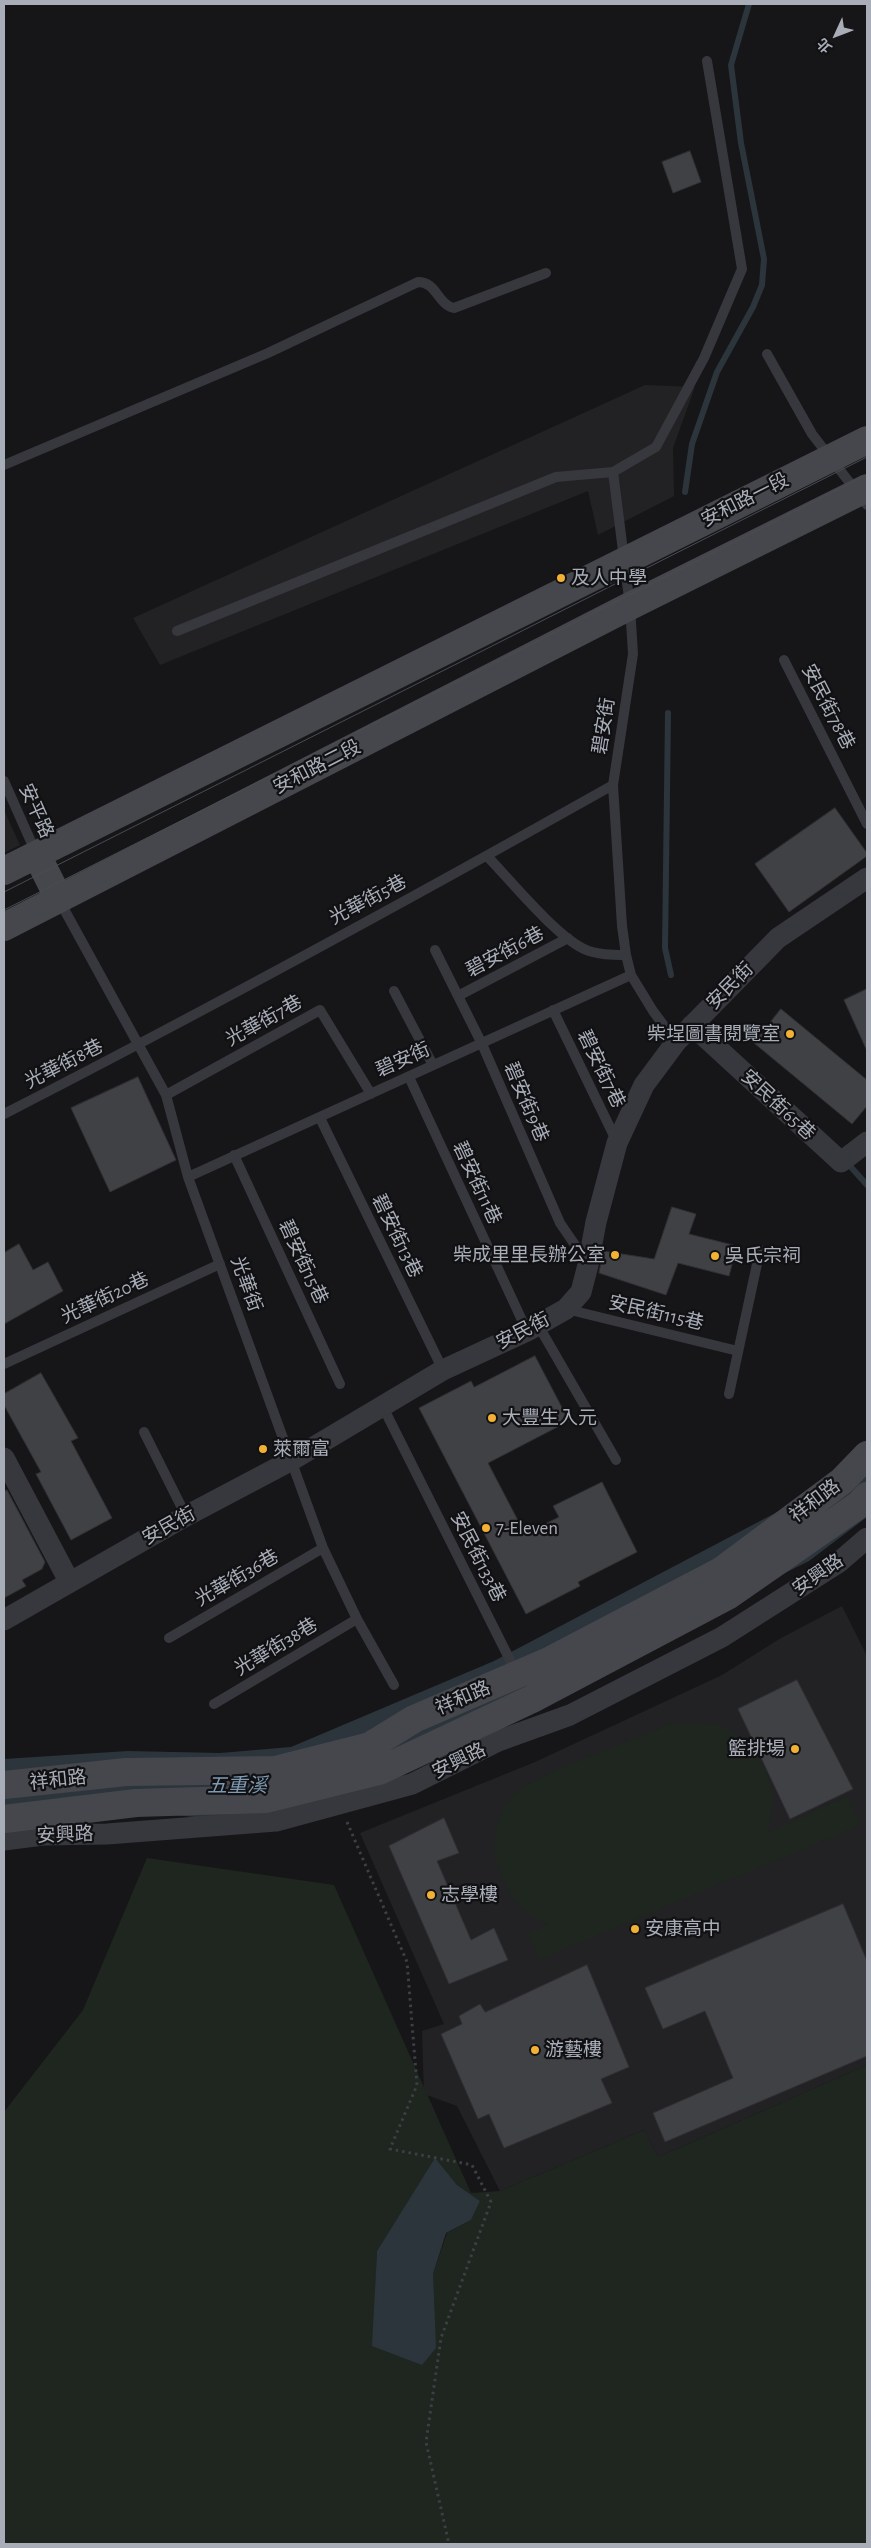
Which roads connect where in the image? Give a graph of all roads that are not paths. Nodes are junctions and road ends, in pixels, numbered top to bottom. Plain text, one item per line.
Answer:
1 (707, 61) dead end
2 (546, 273) dead end
3 (767, 354) dead end
4 (867, 440) edge
5 (831, 458) junction
6 (4, 465) edge
7 (613, 472) junction
8 (864, 495) edge
9 (624, 562) junction
10 (630, 606) junction
11 (177, 631) dead end
12 (784, 660) dead end
13 (4, 781) edge
14 (613, 784) junction
15 (867, 824) edge
16 (37, 855) junction
17 (487, 856) junction
18 (4, 872) edge
19 (867, 878) edge
20 (59, 899) junction
21 (4, 927) edge
22 (568, 938) junction
23 (435, 950) dead end
24 (626, 955) junction
25 (632, 975) junction
26 (394, 991) dead end
27 (458, 996) junction
28 (553, 1010) junction
29 (692, 1025) junction
30 (676, 1042) junction
31 (139, 1044) junction
32 (482, 1044) junction
33 (433, 1065) junction
34 (409, 1078) junction
35 (371, 1094) junction
36 (166, 1096) junction
37 (4, 1114) edge
38 (320, 1118) junction
39 (617, 1142) junction
40 (867, 1142) edge
41 (234, 1155) junction
42 (188, 1177) junction
43 (760, 1250) dead end
44 (220, 1264) junction
45 (588, 1265) junction
46 (566, 1310) junction
47 (532, 1328) junction
48 (738, 1351) junction
49 (4, 1364) edge
50 (443, 1370) junction
51 (340, 1384) dead end
52 (729, 1394) dead end
53 (382, 1405) junction
54 (144, 1432) dead end
55 (867, 1455) edge
56 (4, 1458) edge
57 (292, 1460) junction
58 (616, 1460) dead end
59 (867, 1496) edge
60 (186, 1516) junction
61 (867, 1538) edge
62 (323, 1548) junction
63 (69, 1581) junction
64 (357, 1619) junction
65 (4, 1620) edge
66 (169, 1638) dead end
67 (394, 1685) dead end
68 (532, 1700) junction
69 (214, 1704) dead end
70 (4, 1785) edge
71 (4, 1819) edge
72 (4, 1840) edge

1 - 7 lane
2 - 6 lane
3 - 5 lane
4 - 5 main road, 安和路一段
5 - 8 lane
5 - 9 main road, 安和路一段
7 - 9 lane, 碧安街
7 - 11 lane
8 - 10 main road
9 - 10 lane, 碧安街
9 - 16 main road
10 - 14 lane, 碧安街
10 - 20 main road, 安和路二段
12 - 15 lane, 安民街78巷
13 - 16 lane, 安平路
14 - 17 lane, 光華街5巷
14 - 24 lane, 碧安街
16 - 18 main road
16 - 20 main road
17 - 22 lane
17 - 31 lane, 光華街5巷
19 - 29 street, 安民街
20 - 21 main road, 安和路二段
20 - 31 lane, 光華街
22 - 24 lane
22 - 27 lane, 碧安街6巷
23 - 27 lane, 碧安街9巷
24 - 25 lane, 碧安街
25 - 28 lane, 碧安街
25 - 30 lane, 碧安街
26 - 33 lane
27 - 32 lane, 碧安街9巷
28 - 32 lane, 碧安街
28 - 39 lane, 碧安街7巷
29 - 30 street, 安民街
29 - 40 street, 安民街65巷
30 - 39 street, 安民街
31 - 36 lane, 光華街
31 - 37 lane, 光華街8巷
32 - 33 lane, 碧安街
32 - 45 lane, 碧安街9巷
33 - 34 lane, 碧安街
34 - 35 lane, 碧安街
34 - 47 lane, 碧安街11巷
35 - 36 lane, 光華街7巷
35 - 38 lane, 碧安街
36 - 42 lane, 光華街
38 - 41 lane, 碧安街
38 - 50 lane, 碧安街13巷
39 - 45 street, 安民街
41 - 42 lane, 碧安街
41 - 51 lane, 碧安街15巷
42 - 44 lane, 光華街
43 - 48 lane
44 - 49 lane, 光華街20巷
44 - 57 lane, 光華街
45 - 46 street, 安民街
46 - 47 street, 安民街
46 - 48 lane, 安民街115巷
47 - 50 street, 安民街
47 - 58 lane, 碧安街11巷
48 - 52 lane
50 - 53 street, 安民街
53 - 57 street, 安民街
53 - 68 lane, 安民街133巷
54 - 60 lane
55 - 68 main road, 祥和路
56 - 63 street
57 - 60 street, 安民街
57 - 62 lane, 光華街
59 - 68 main road, 祥和路
60 - 63 street, 安民街
61 - 68 street, 安興路
62 - 64 lane, 光華街
62 - 66 lane, 光華街36巷
63 - 65 street, 安民街
64 - 67 lane, 光華街
64 - 69 lane, 光華街38巷
68 - 70 main road, 祥和路
68 - 71 main road, 祥和路
68 - 72 street, 安興路

